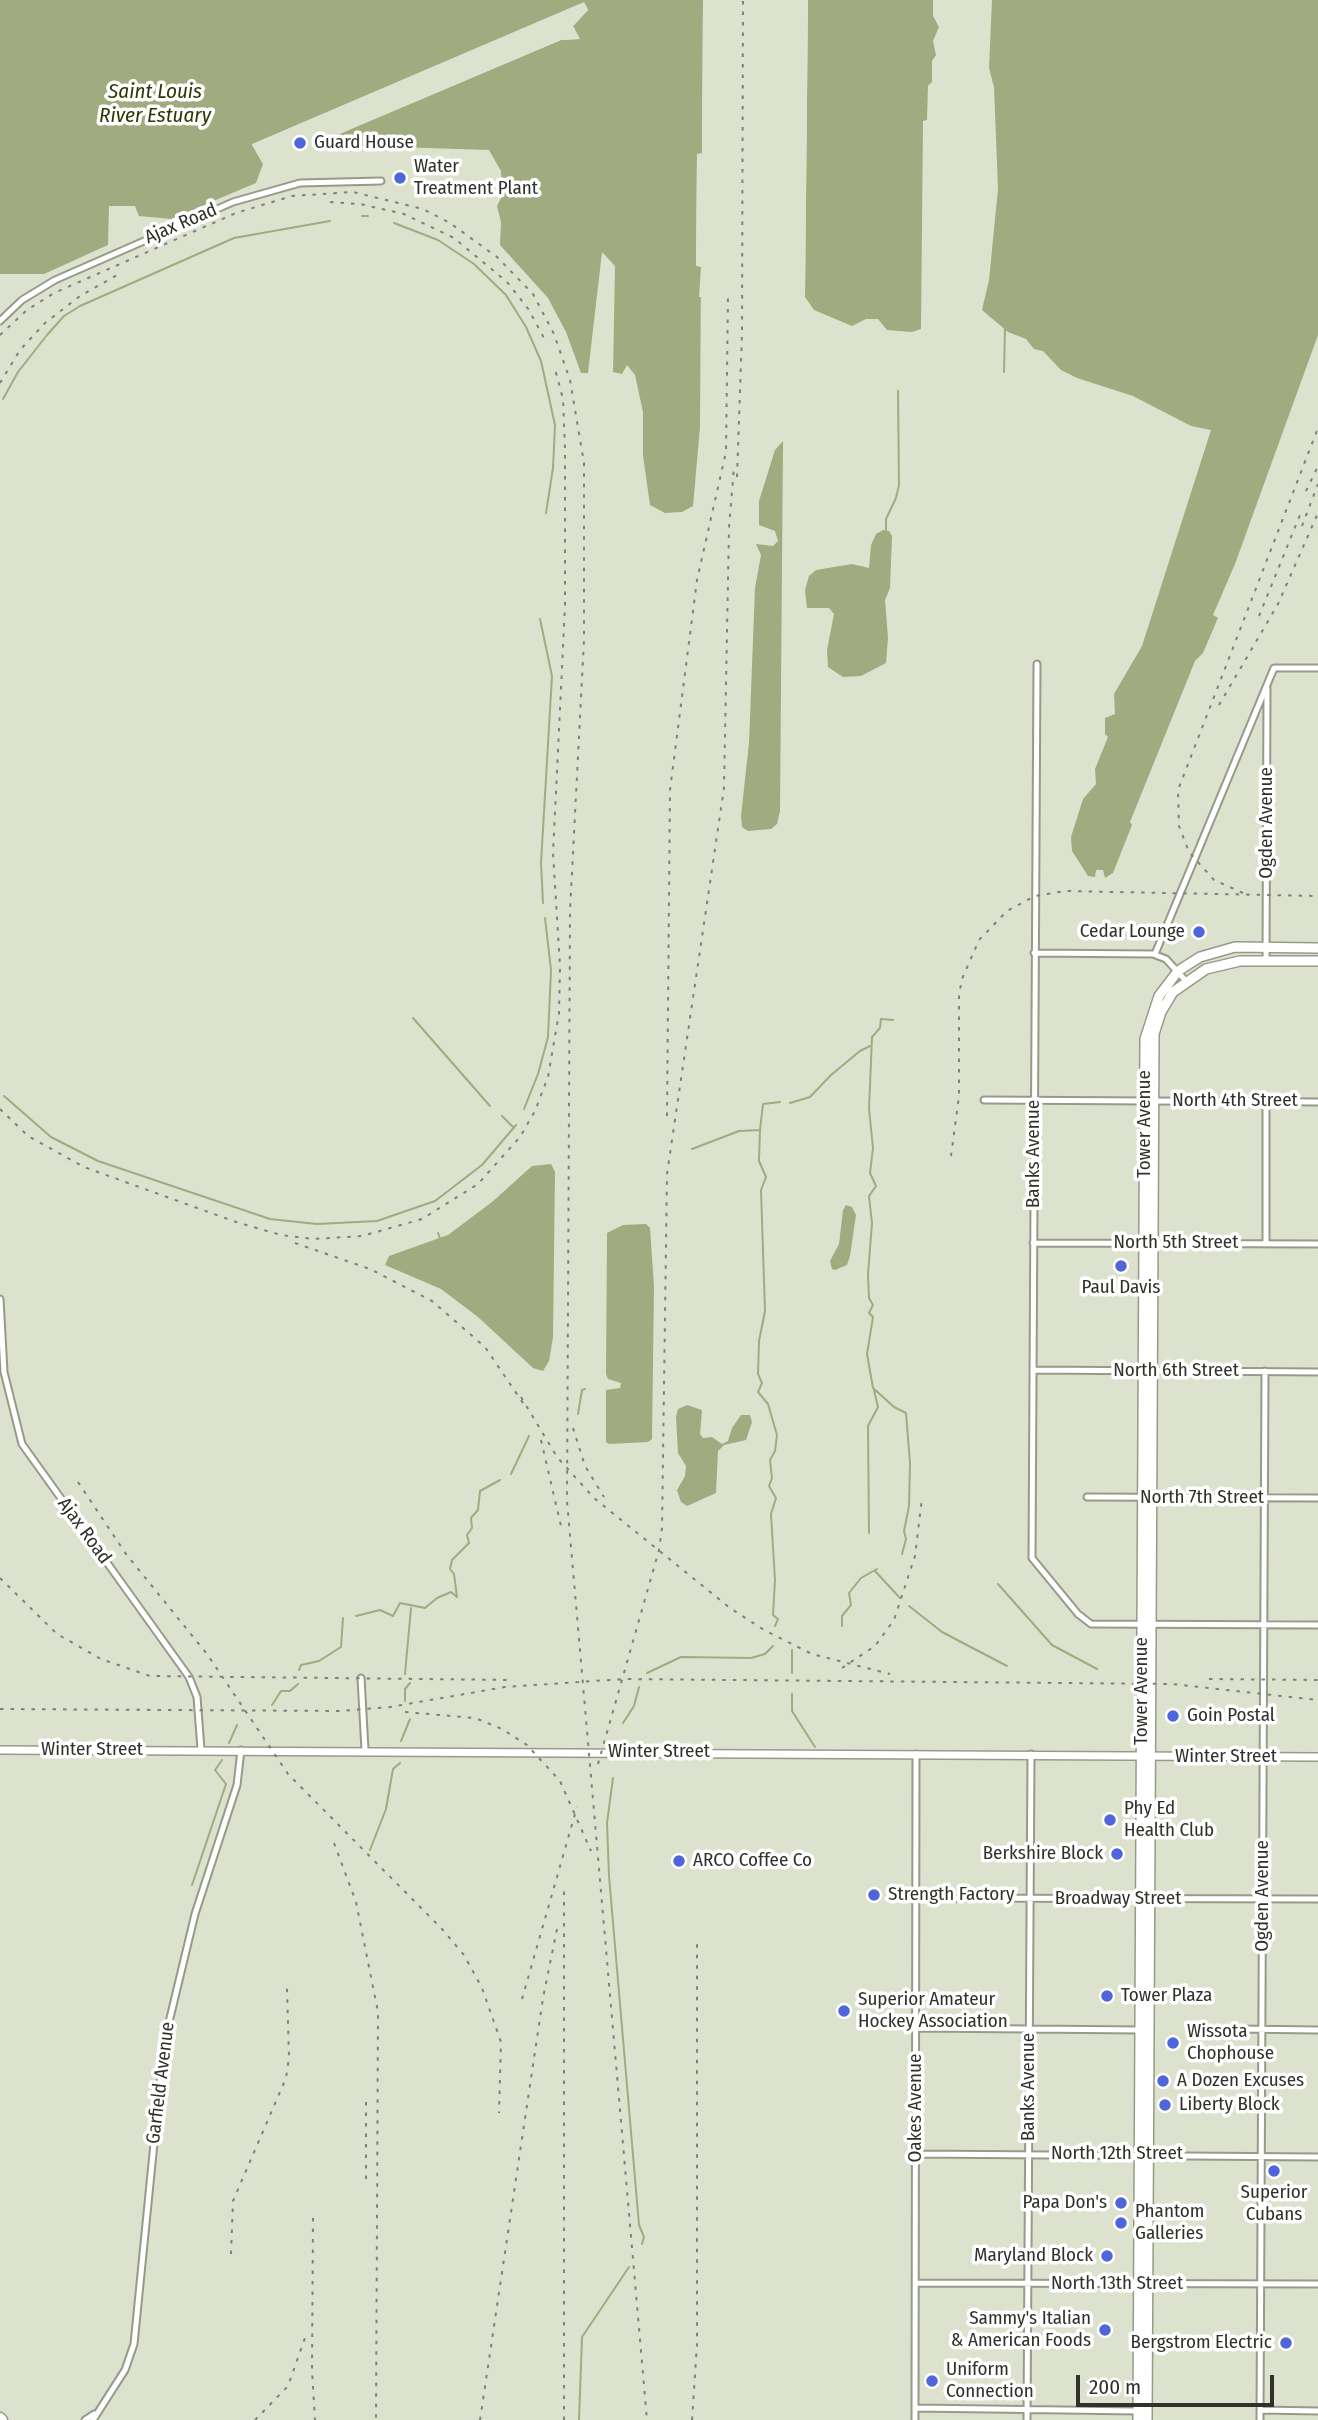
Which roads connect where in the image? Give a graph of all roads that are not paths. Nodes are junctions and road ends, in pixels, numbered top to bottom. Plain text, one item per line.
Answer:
1 (381, 181) dead end
2 (0, 321) edge
3 (1037, 664) dead end
4 (1318, 666) edge
5 (1267, 685) junction
6 (1266, 946) junction
7 (1318, 948) edge
8 (1034, 953) junction
9 (1155, 954) junction
10 (1318, 961) edge
11 (1266, 962) junction
12 (1178, 971) junction
13 (1186, 981) junction
14 (984, 1100) dead end
15 (1034, 1100) junction
16 (1149, 1101) junction
17 (1266, 1102) junction
18 (1318, 1102) edge
19 (1034, 1243) junction
20 (1148, 1243) junction
21 (1266, 1244) junction
22 (1318, 1244) edge
23 (0, 1299) edge
24 (1033, 1370) junction
25 (1148, 1371) junction
26 (1265, 1371) junction
27 (1318, 1372) edge
28 (1087, 1497) dead end
29 (1147, 1497) junction
30 (1265, 1498) junction
31 (1318, 1498) edge
32 (1146, 1625) junction
33 (1264, 1625) junction
34 (1318, 1625) edge
35 (361, 1678) dead end
36 (201, 1749) junction
37 (0, 1750) edge
38 (241, 1750) junction
39 (365, 1750) junction
40 (916, 1754) junction
41 (1031, 1754) junction
42 (1145, 1756) junction
43 (1263, 1757) junction
44 (1318, 1757) edge
45 (917, 1898) junction
46 (1030, 1898) junction
47 (1145, 1899) junction
48 (1263, 1899) junction
49 (1318, 1899) edge
50 (916, 2028) junction
51 (1029, 2029) junction
52 (1236, 2029) dead end
53 (1262, 2029) junction
54 (1144, 2030) junction
55 (1318, 2030) edge
56 (916, 2154) junction
57 (1144, 2154) junction
58 (1028, 2155) junction
59 (1261, 2156) junction
60 (1318, 2157) edge
61 (916, 2283) junction
62 (1028, 2284) junction
63 (1143, 2284) junction
64 (1318, 2284) edge
65 (1261, 2285) junction
66 (915, 2408) junction
67 (1027, 2410) junction
68 (1261, 2410) junction
69 (1318, 2411) edge
70 (94, 2417) edge
71 (1142, 2418) edge
72 (85, 2420) edge
73 (102, 2420) edge
74 (915, 2420) edge
75 (1027, 2420) edge
76 (1261, 2420) edge

1 - 2 street, Ajax Road
3 - 8 street, Banks Avenue
4 - 5 street
5 - 6 street, Ogden Avenue
5 - 9 street
6 - 7 main road
6 - 11 street, Ogden Avenue
6 - 12 main road
8 - 9 street
8 - 15 street, Banks Avenue
9 - 12 street
10 - 11 main road
11 - 13 main road
12 - 13 street
12 - 16 main road, Tower Avenue
13 - 16 main road, Tower Avenue
14 - 15 street, North 4th Street
15 - 16 street, North 4th Street
15 - 19 street, Banks Avenue
16 - 17 street, North 4th Street
16 - 20 main road, Tower Avenue
17 - 18 street, North 4th Street
17 - 21 street
19 - 20 street, North 5th Street
19 - 24 street, Banks Avenue
20 - 21 street, North 5th Street
20 - 25 main road, Tower Avenue
21 - 22 street, North 5th Street
23 - 36 street, Ajax Road
24 - 25 street, North 6th Street
24 - 32 street, Banks Avenue
25 - 26 street, North 6th Street
25 - 29 main road, Tower Avenue
26 - 27 street, North 6th Street
26 - 30 street, Ogden Avenue
28 - 29 street, North 7th Street
29 - 30 street, North 7th Street
29 - 32 main road, Tower Avenue
30 - 31 street, North 7th Street
30 - 33 street, Ogden Avenue
32 - 33 street
32 - 42 main road, Tower Avenue
33 - 34 street
33 - 43 street, Ogden Avenue
35 - 39 street
36 - 37 street, Winter Street
36 - 38 street, Winter Street
38 - 39 street, Winter Street
38 - 70 street, Garfield Avenue
39 - 40 street, Winter Street
40 - 41 street, Winter Street
40 - 45 street, Oakes Avenue
41 - 42 street, Winter Street
41 - 46 street, Banks Avenue
42 - 43 street, Winter Street
42 - 47 main road, Tower Avenue
43 - 44 street, Winter Street
43 - 48 street, Ogden Avenue
45 - 46 street, Broadway Street
45 - 50 street, Oakes Avenue
46 - 47 street, Broadway Street
46 - 51 street, Banks Avenue
47 - 48 street, Broadway Street
47 - 54 main road, Tower Avenue
48 - 49 street, Broadway Street
48 - 53 street, Ogden Avenue
50 - 51 street
50 - 56 street, Oakes Avenue
51 - 54 street
51 - 58 street, Banks Avenue
52 - 53 street
53 - 55 street
53 - 59 street, Ogden Avenue
54 - 57 main road, Tower Avenue
56 - 58 street, North 12th Street
56 - 61 street, Oakes Avenue
57 - 58 street, North 12th Street
57 - 59 street, North 12th Street
57 - 63 main road, Tower Avenue
58 - 62 street, Banks Avenue
59 - 60 street, North 12th Street
59 - 65 street, Ogden Avenue
61 - 62 street, North 13th Street
61 - 66 street, Oakes Avenue
62 - 63 street, North 13th Street
62 - 67 street, Banks Avenue
63 - 65 street, North 13th Street
63 - 71 main road, Tower Avenue
64 - 65 street, North 13th Street
65 - 68 street, Ogden Avenue
66 - 67 street
66 - 74 street, Oakes Avenue
67 - 71 street
67 - 75 street, Banks Avenue
68 - 69 street
68 - 76 street, Ogden Avenue
70 - 72 street, Garfield Avenue
70 - 73 street

